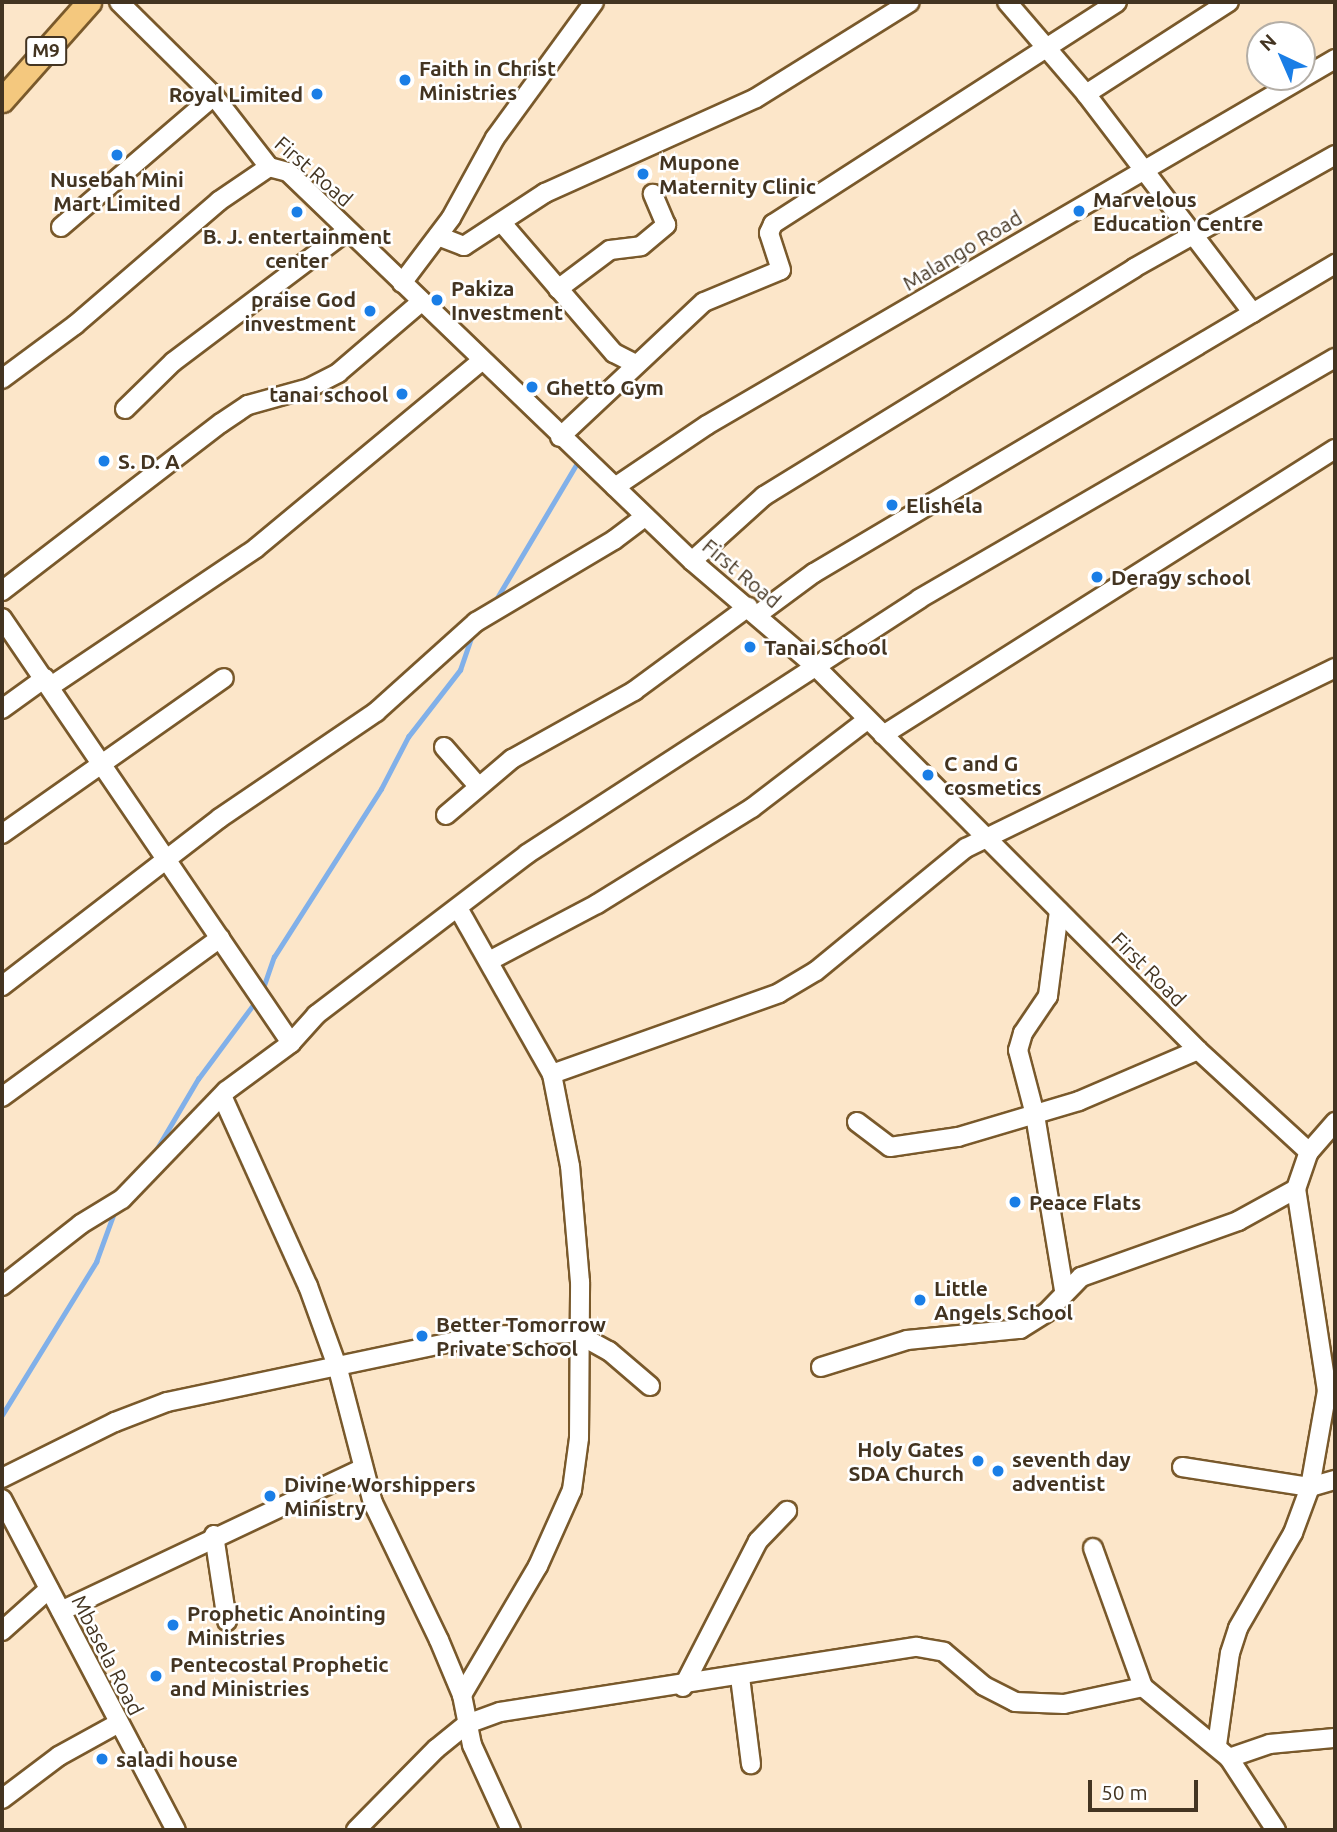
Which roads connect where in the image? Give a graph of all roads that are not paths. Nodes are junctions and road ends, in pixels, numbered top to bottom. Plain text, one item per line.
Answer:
1 (73, 2) edge
2 (89, 2) edge
3 (119, 2) edge
4 (594, 2) edge
5 (910, 2) edge
6 (1007, 2) edge
7 (1117, 2) edge
8 (1229, 2) edge
9 (1046, 49) junction
10 (1335, 59) edge
11 (2, 80) edge
12 (1087, 94) junction
13 (214, 96) junction
14 (2, 100) edge
15 (1335, 155) edge
16 (269, 167) junction
17 (1144, 170) junction
18 (653, 194) dead end
19 (502, 223) junction
20 (61, 227) dead end
21 (347, 231) junction
22 (438, 236) junction
23 (1196, 236) junction
24 (1335, 264) edge
25 (402, 283) junction
26 (558, 289) junction
27 (421, 302) junction
28 (1254, 313) junction
29 (1335, 358) edge
30 (481, 361) junction
31 (634, 363) junction
32 (2, 379) edge
33 (125, 409) dead end
34 (560, 437) junction
35 (1335, 449) edge
36 (615, 486) junction
37 (645, 517) junction
38 (692, 561) junction
39 (2, 591) edge
40 (753, 611) junction
41 (2, 618) edge
42 (816, 667) junction
43 (1335, 668) edge
44 (224, 678) dead end
45 (48, 682) junction
46 (2, 709) edge
47 (867, 720) junction
48 (883, 735) junction
49 (444, 747) dead end
50 (102, 760) junction
51 (478, 786) junction
52 (446, 815) dead end
53 (2, 834) edge
54 (985, 838) junction
55 (168, 859) junction
56 (458, 908) junction
57 (1059, 911) junction
58 (220, 938) junction
59 (489, 961) junction
60 (2, 986) edge
61 (291, 1043) junction
62 (1198, 1050) junction
63 (552, 1074) junction
64 (2, 1097) edge
65 (223, 1098) junction
66 (1035, 1115) junction
67 (857, 1122) dead end
68 (1335, 1122) edge
69 (1329, 1137) edge
70 (1309, 1152) junction
71 (1296, 1189) junction
72 (2, 1286) edge
73 (1064, 1290) junction
74 (576, 1333) junction
75 (821, 1367) dead end
76 (338, 1369) junction
77 (650, 1385) dead end
78 (1182, 1467) dead end
79 (362, 1469) junction
80 (2, 1478) edge
81 (1335, 1480) edge
82 (1310, 1487) junction
83 (2, 1499) edge
84 (788, 1511) dead end
85 (214, 1535) junction
86 (1093, 1548) dead end
87 (49, 1590) junction
88 (61, 1611) junction
89 (227, 1621) dead end
90 (2, 1631) edge
91 (740, 1677) junction
92 (683, 1686) junction
93 (1143, 1687) junction
94 (462, 1695) junction
95 (117, 1724) junction
96 (467, 1724) junction
97 (1335, 1738) edge
98 (1217, 1745) junction
99 (1229, 1759) junction
100 (751, 1764) dead end
101 (2, 1799) edge
102 (176, 1830) edge
103 (356, 1830) edge
104 (511, 1830) edge
105 (1276, 1830) edge

1 - 11 main road, M9
2 - 14 main road, M9
3 - 13 street, First Road
4 - 22 street
5 - 19 street
6 - 9 street
7 - 9 street
8 - 12 street
9 - 12 street
9 - 31 street
10 - 17 street, Malango Road
12 - 17 street
13 - 16 street, First Road
13 - 20 street
15 - 23 street
16 - 21 street, First Road
16 - 32 street
17 - 23 street
17 - 36 street, Malango Road
18 - 26 street
19 - 22 street
19 - 26 street
21 - 25 street, First Road
21 - 33 street
22 - 25 street
23 - 28 street
23 - 38 street
24 - 28 street
25 - 27 street, First Road
26 - 31 street
27 - 30 street, First Road
27 - 39 street
28 - 40 street
29 - 42 street
30 - 34 street, First Road
30 - 45 street
31 - 34 street
34 - 36 street, First Road
35 - 48 street
36 - 37 street, First Road
37 - 38 street, First Road
37 - 55 street
38 - 40 street, First Road
40 - 42 street, First Road
40 - 51 street
41 - 45 street
42 - 47 street, First Road
42 - 56 street
43 - 54 street
44 - 50 street
45 - 46 street
45 - 50 street
47 - 48 street, First Road
47 - 59 street
48 - 54 street, First Road
49 - 51 street
50 - 53 street
50 - 55 street
51 - 52 street
54 - 57 street, First Road
54 - 63 street
55 - 58 street
55 - 60 street
56 - 59 street
56 - 61 street
57 - 62 street, First Road
57 - 66 street
58 - 61 street
58 - 64 street
59 - 63 street
61 - 65 street
62 - 66 street
62 - 70 street, First Road
63 - 74 street
65 - 72 street
65 - 76 street
66 - 67 street
66 - 73 street
68 - 69 street
69 - 70 street
70 - 71 street
71 - 73 street
71 - 82 street
73 - 75 street
74 - 76 street
74 - 77 street
74 - 94 street
76 - 79 street
76 - 80 street
78 - 82 street
79 - 85 street
79 - 94 street
81 - 82 street
82 - 98 street
83 - 87 street, Mbasela Road
84 - 92 street
85 - 88 street
85 - 89 street
86 - 93 street
87 - 88 street, Mbasela Road
87 - 90 street
88 - 95 street, Mbasela Road
91 - 92 street
91 - 93 street
91 - 100 street
92 - 96 street
93 - 98 street
94 - 96 street
95 - 101 street
95 - 102 street, Mbasela Road
96 - 103 street
96 - 104 street
97 - 99 street
98 - 99 street
99 - 105 street

